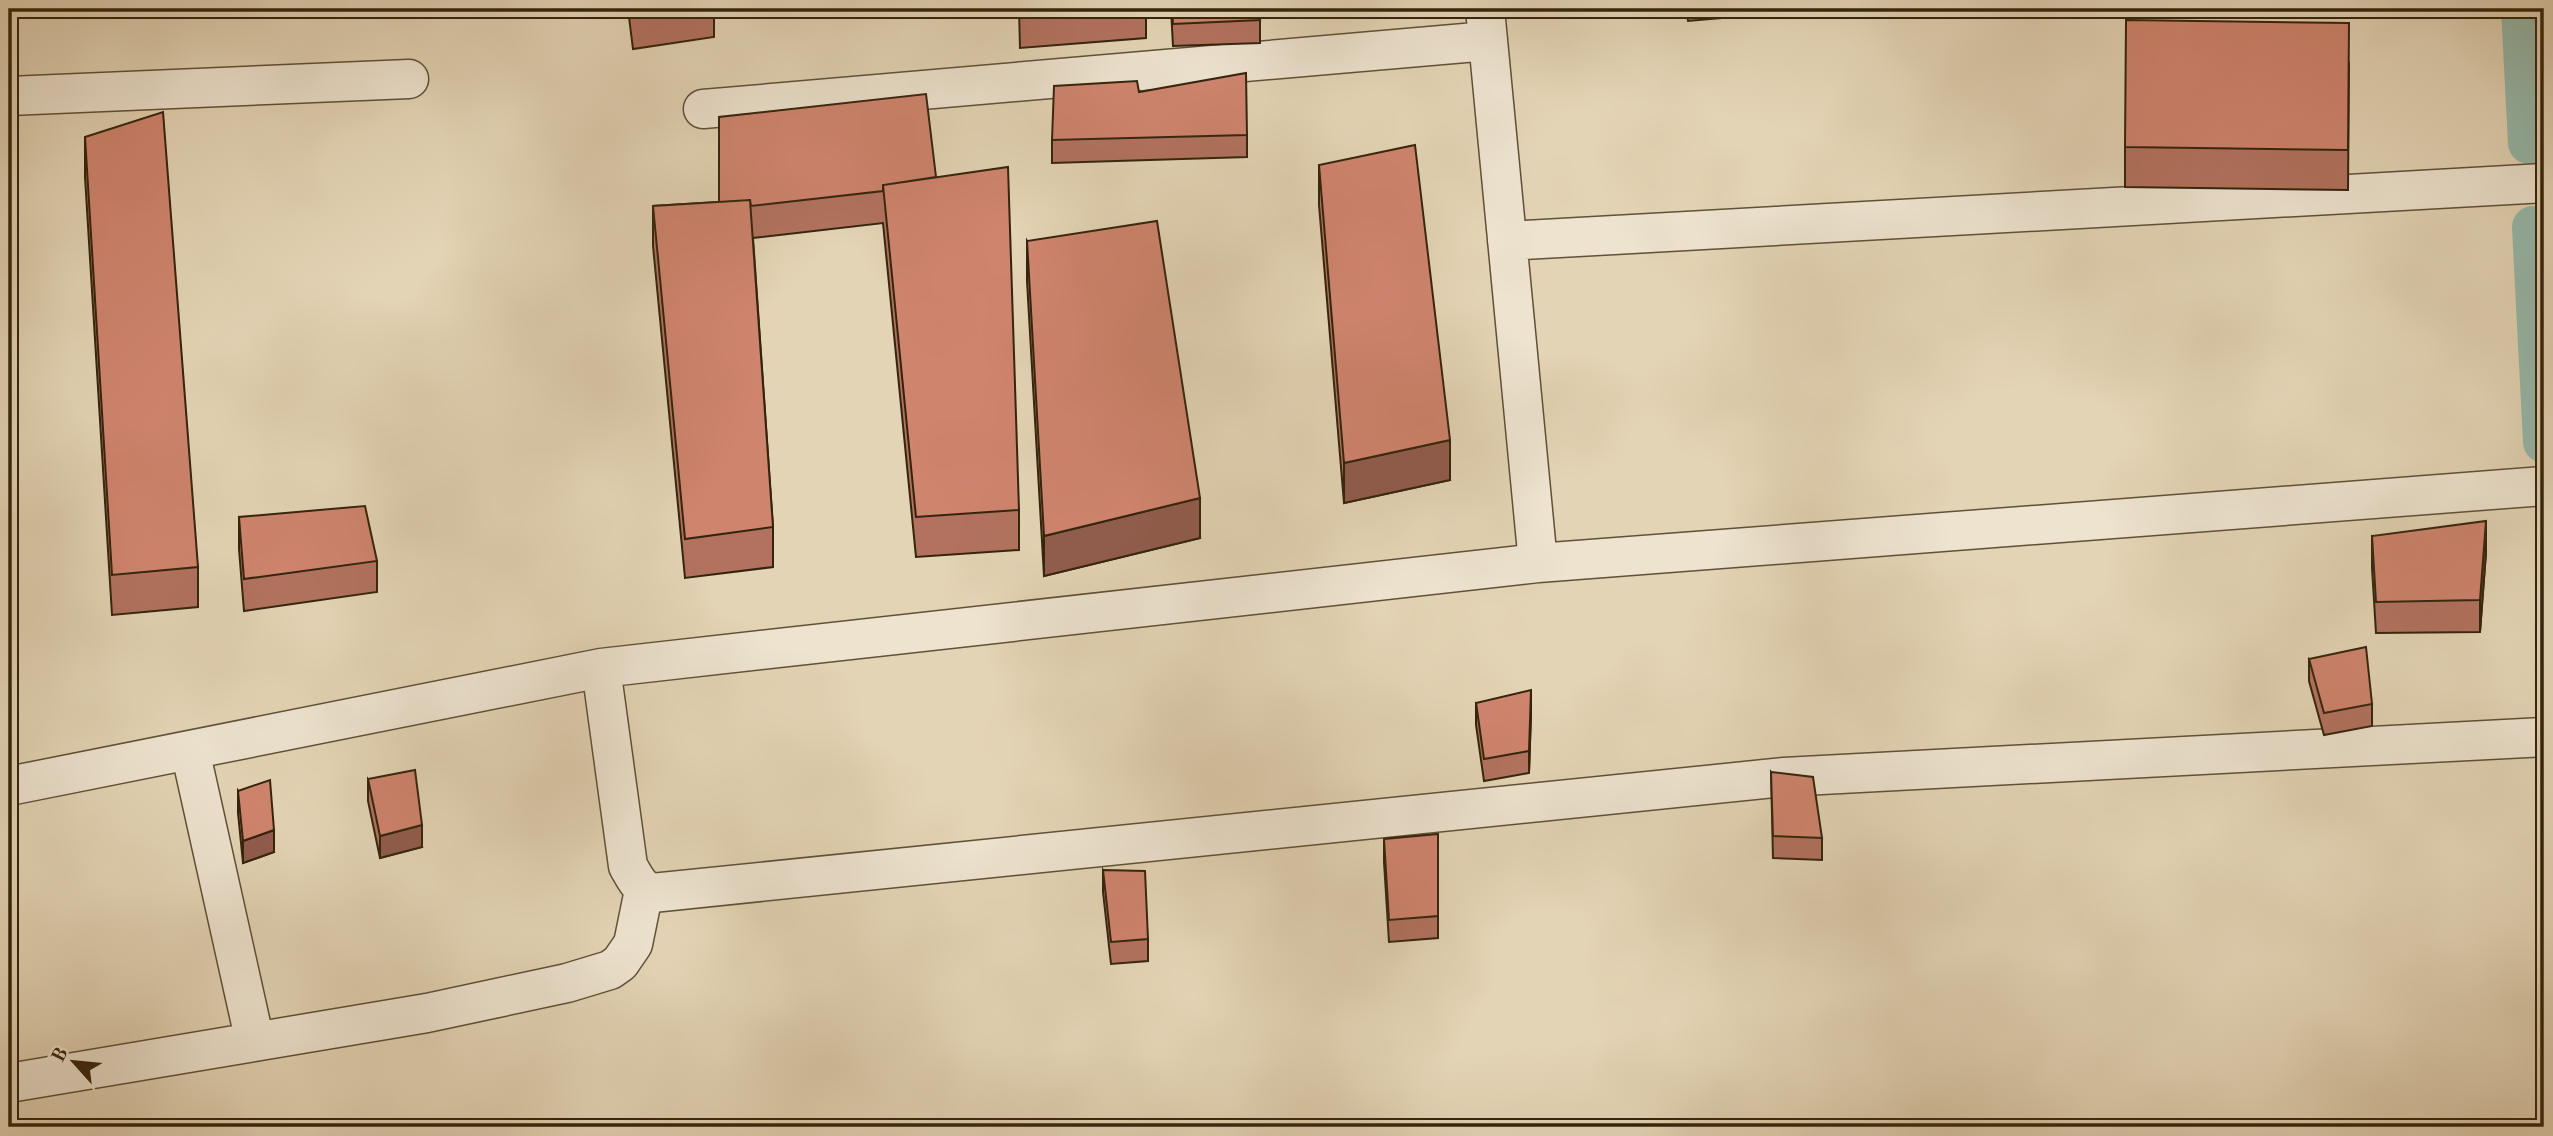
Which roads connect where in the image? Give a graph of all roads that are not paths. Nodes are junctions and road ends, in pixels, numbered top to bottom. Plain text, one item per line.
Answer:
1 (1487, 25) edge
2 (409, 79) dead end
3 (9, 96) edge
4 (703, 109) dead end
5 (2544, 183) edge
6 (1507, 241) junction
7 (2544, 486) edge
8 (1538, 563) junction
9 (601, 667) junction
10 (2544, 737) edge
11 (190, 750) junction
12 (9, 786) edge
13 (644, 890) junction
14 (255, 1042) junction
15 (9, 1083) edge

1 - 4 street
1 - 6 street
2 - 3 street
5 - 6 street
6 - 8 street
7 - 8 street
8 - 9 street
9 - 11 street
9 - 13 street
10 - 13 street
11 - 12 street
11 - 14 street
13 - 14 street
14 - 15 street

